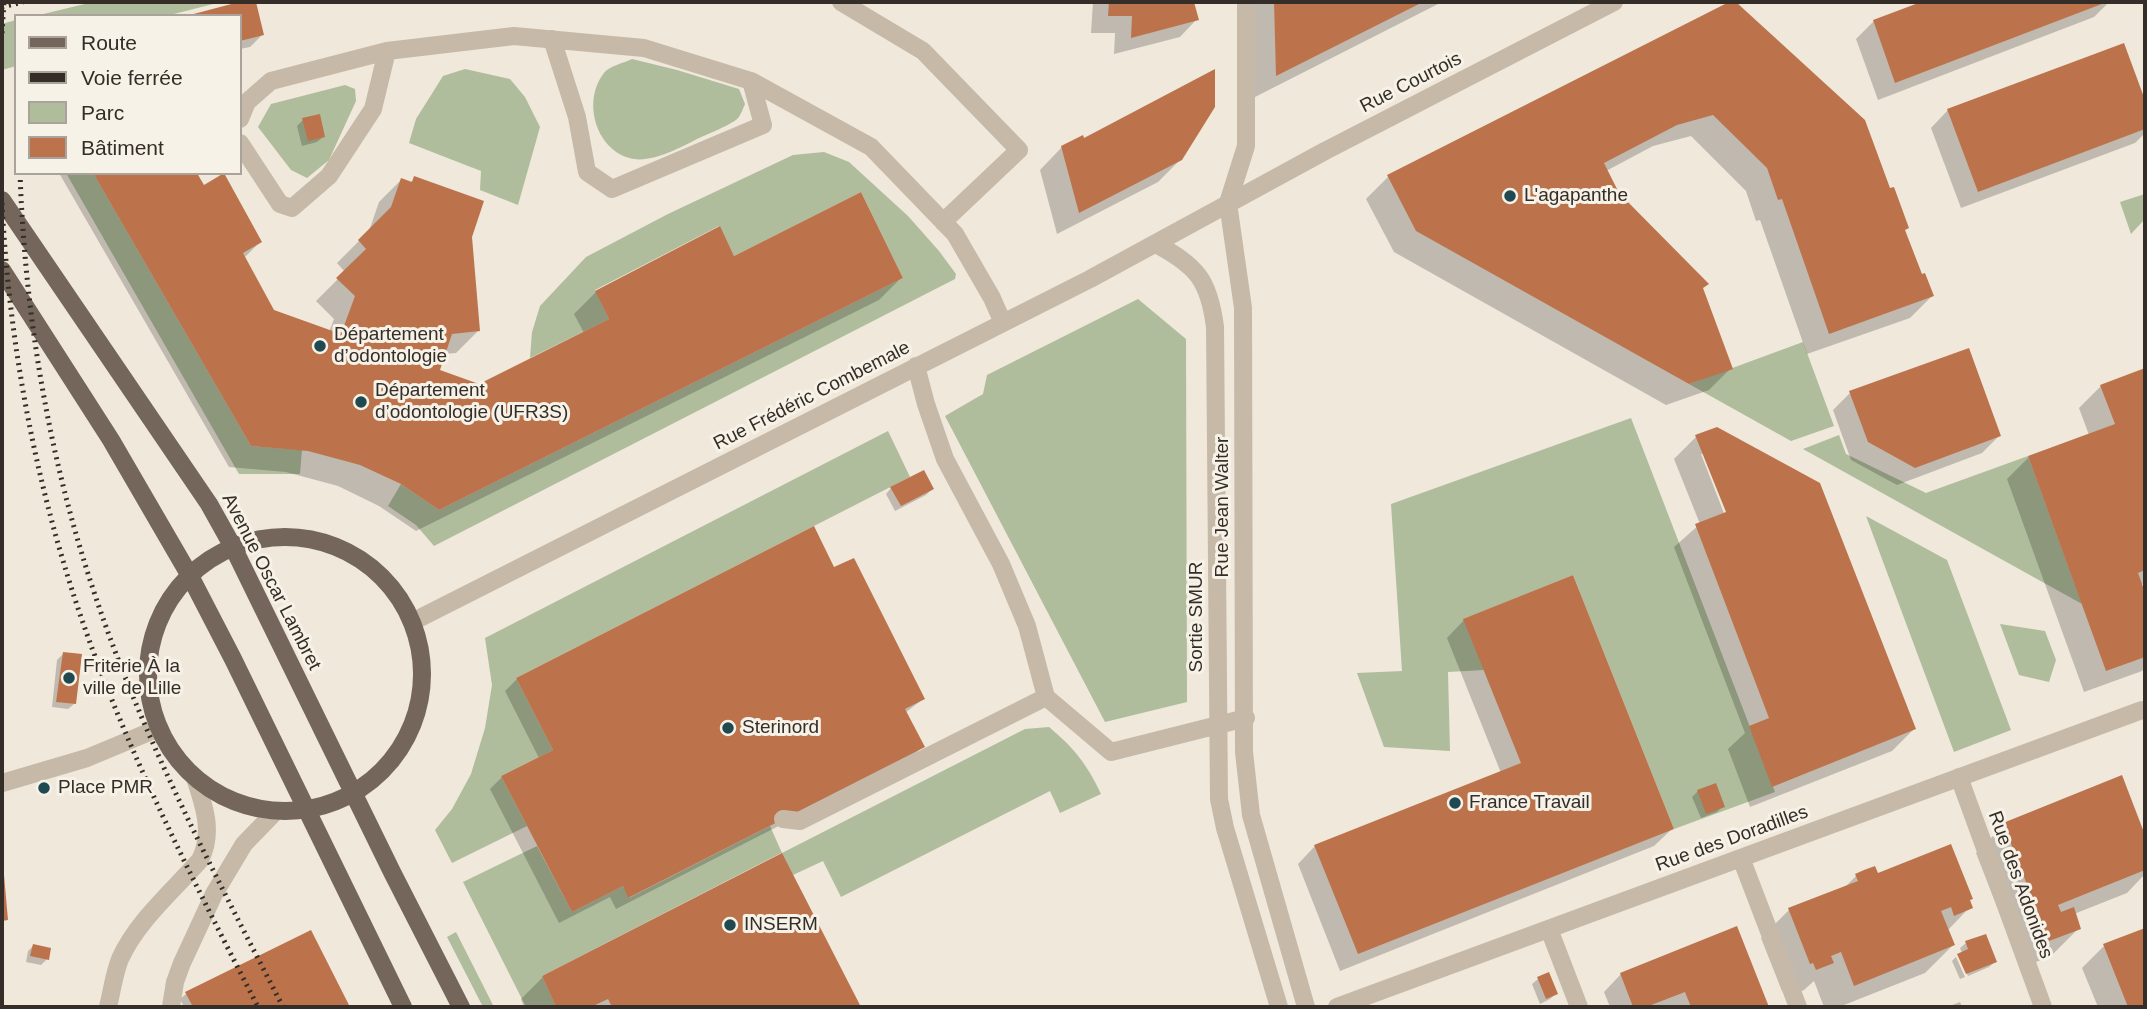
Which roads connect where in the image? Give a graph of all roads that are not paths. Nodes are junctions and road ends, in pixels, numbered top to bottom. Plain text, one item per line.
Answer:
1 (841, 2) edge
2 (1246, 2) edge
3 (1614, 2) edge
4 (552, 39) junction
5 (387, 51) junction
6 (751, 81) junction
7 (242, 114) edge
8 (242, 146) edge
9 (2, 200) edge
10 (1228, 203) junction
11 (943, 222) junction
12 (1156, 244) junction
13 (2, 270) edge
14 (1003, 323) junction
15 (916, 366) junction
16 (233, 547) junction
17 (190, 576) junction
18 (412, 622) junction
19 (1046, 697) junction
20 (2142, 710) dead end
21 (1245, 718) junction
22 (1219, 726) junction
23 (159, 729) junction
24 (1959, 777) junction
25 (195, 778) junction
26 (2, 783) edge
27 (353, 793) junction
28 (305, 810) junction
29 (276, 811) junction
30 (783, 820) dead end
31 (1741, 858) junction
32 (1549, 929) junction
33 (108, 1007) edge
34 (171, 1007) edge
35 (403, 1007) edge
36 (461, 1007) edge
37 (1279, 1007) edge
38 (1306, 1007) edge
39 (1337, 1007) edge
40 (1579, 1007) edge
41 (1798, 1007) edge
42 (2042, 1007) edge

1 - 11 street
2 - 10 street, Rue Jean Walter
3 - 10 street, Rue Courtois
4 - 5 street
4 - 6 street
4 - 6 street
5 - 7 street
5 - 8 street
6 - 11 street
9 - 16 main road, Avenue Oscar Lambret
10 - 12 street, Rue Frédéric Combemale
10 - 21 street, Rue Jean Walter
11 - 14 street
12 - 14 street, Rue Frédéric Combemale
12 - 22 street, Sortie SMUR
13 - 17 main road
14 - 15 street, Rue Frédéric Combemale
15 - 18 street, Rue Frédéric Combemale
15 - 19 street
16 - 17 main road
16 - 18 main road
16 - 27 main road, Avenue Oscar Lambret
17 - 23 main road
17 - 28 main road
18 - 27 main road
19 - 22 street
19 - 30 street
20 - 24 street, Rue des Doradilles
21 - 22 street
21 - 38 street, Rue Jean Walter
22 - 37 street, Sortie SMUR
23 - 25 main road
23 - 26 street
24 - 31 street, Rue des Doradilles
24 - 42 street, Rue des Adonides
25 - 29 main road
25 - 33 street
27 - 28 main road
27 - 36 main road, Avenue Oscar Lambret
28 - 29 main road
28 - 35 main road
29 - 34 street
31 - 32 street, Rue des Doradilles
31 - 41 street
32 - 39 street, Rue des Doradilles
32 - 40 street

